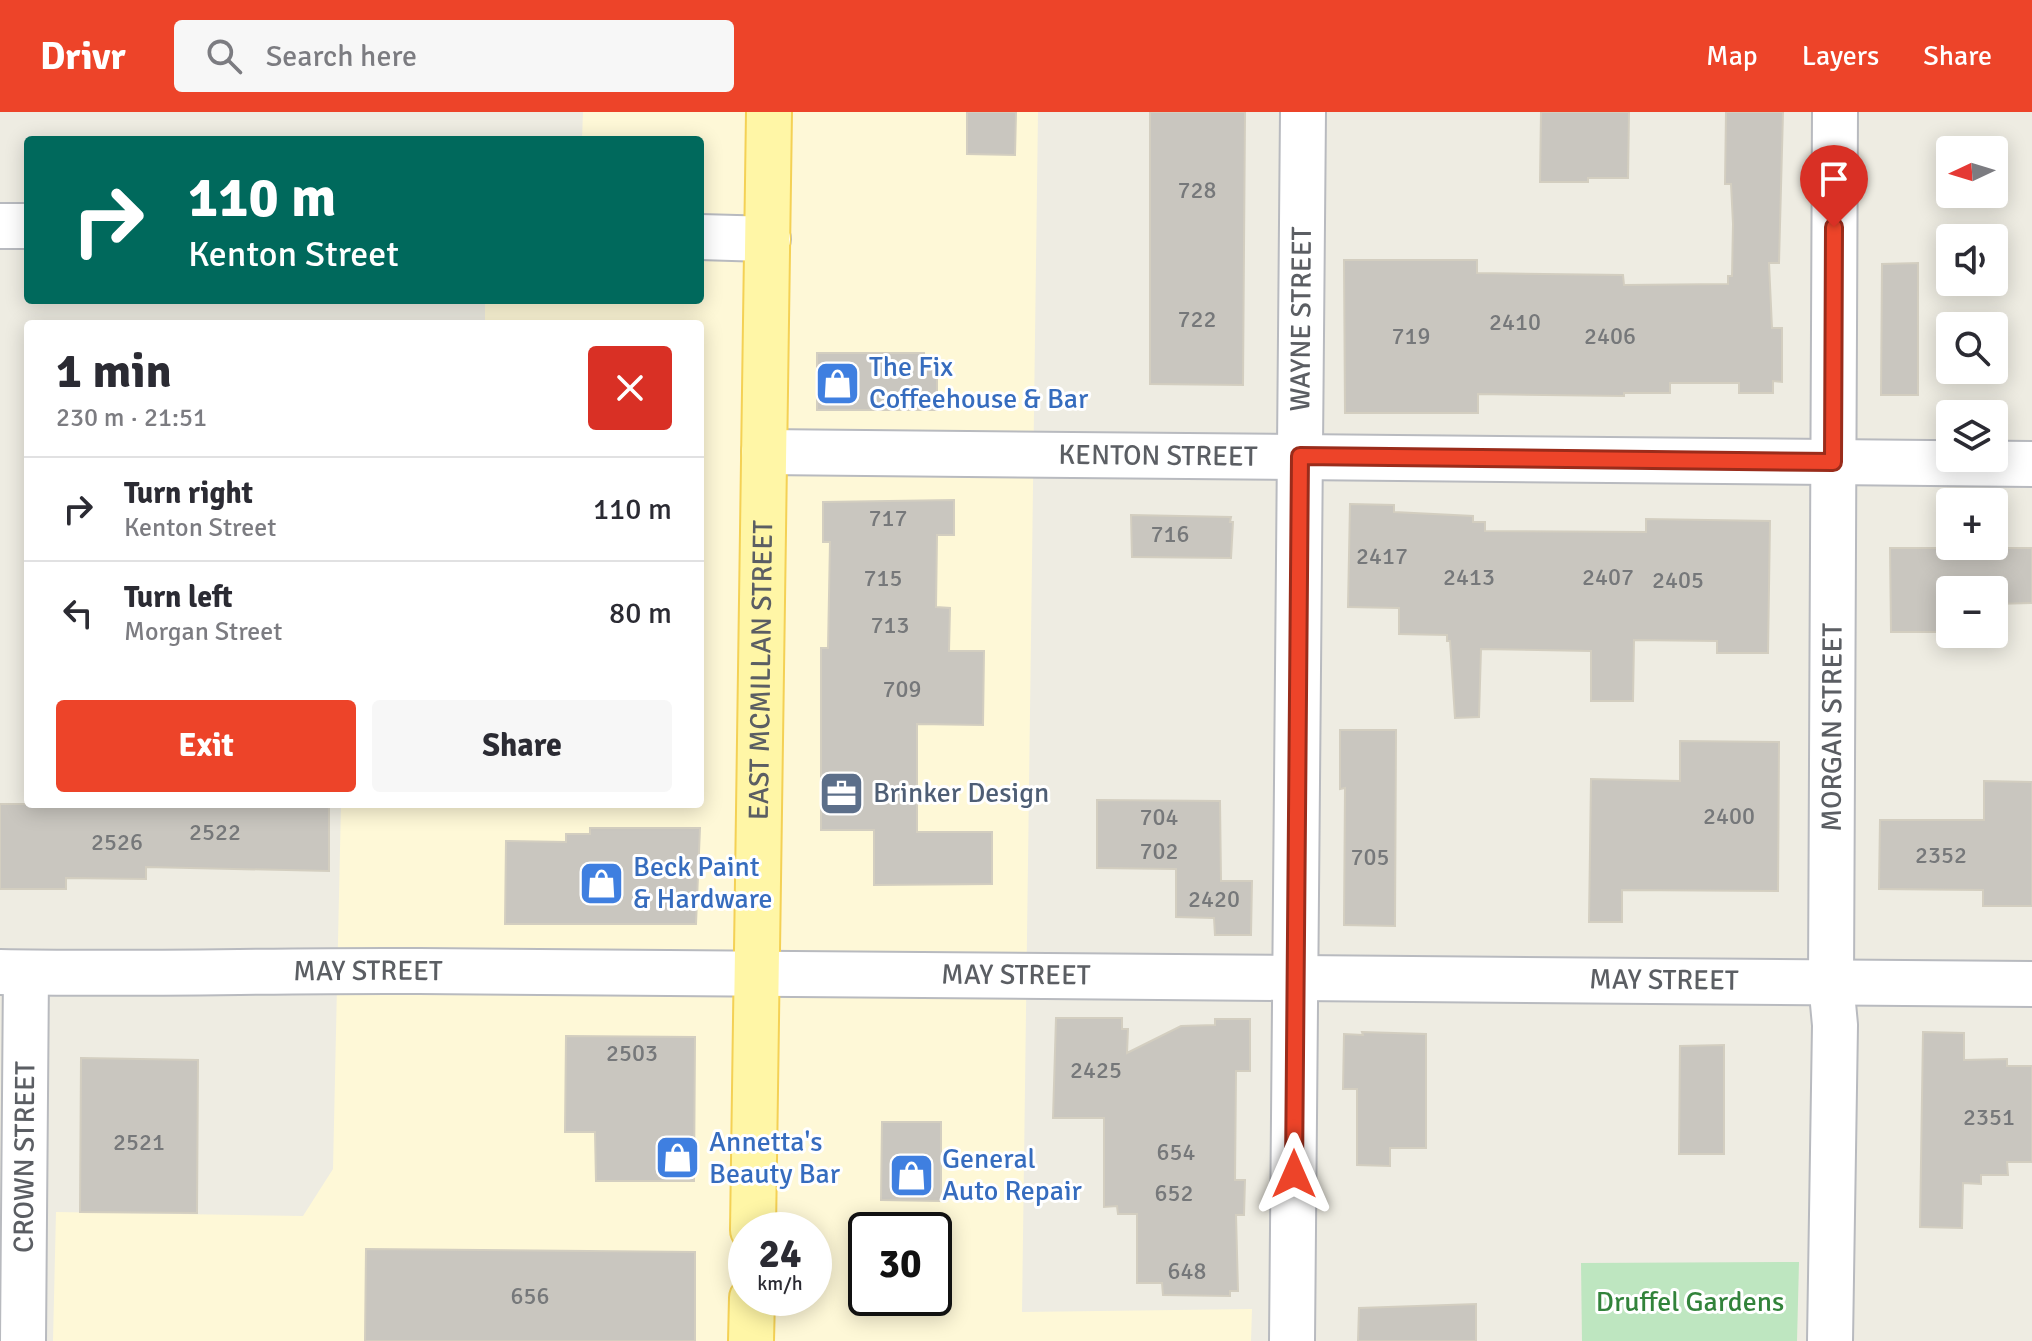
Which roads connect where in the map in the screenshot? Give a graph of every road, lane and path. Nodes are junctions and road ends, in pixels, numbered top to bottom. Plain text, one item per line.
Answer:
1 (769, 112) edge
2 (1303, 112) edge
3 (1835, 112) edge
4 (0, 226) edge
5 (24, 226) edge
6 (704, 237) edge
7 (768, 239) junction
8 (764, 452) junction
9 (1300, 456) junction
10 (1833, 462) junction
11 (2032, 464) edge
12 (13, 972) edge
13 (757, 974) junction
14 (1295, 976) junction
15 (1831, 982) junction
16 (2032, 984) edge
17 (753, 1212) edge
18 (752, 1316) edge
19 (23, 1341) edge
20 (751, 1341) edge
21 (1292, 1341) edge
22 (1830, 1341) edge

1 - 7 main road, EAST MCMILLAN STREET
2 - 9 street, WAYNE STREET
3 - 10 street, MORGAN STREET
4 - 5 street
6 - 7 street
7 - 8 main road, EAST MCMILLAN STREET
8 - 9 street, KENTON STREET
8 - 13 main road, EAST MCMILLAN STREET
9 - 10 street, KENTON STREET
9 - 14 street, WAYNE STREET
10 - 11 street, KENTON STREET
10 - 15 street, MORGAN STREET
12 - 13 street, MAY STREET
12 - 19 street, CROWN STREET
13 - 14 street, MAY STREET
13 - 17 main road, EAST MCMILLAN STREET
14 - 15 street, MAY STREET
14 - 21 street, WAYNE STREET
15 - 16 street, MAY STREET
15 - 22 street, MORGAN STREET
18 - 20 main road

